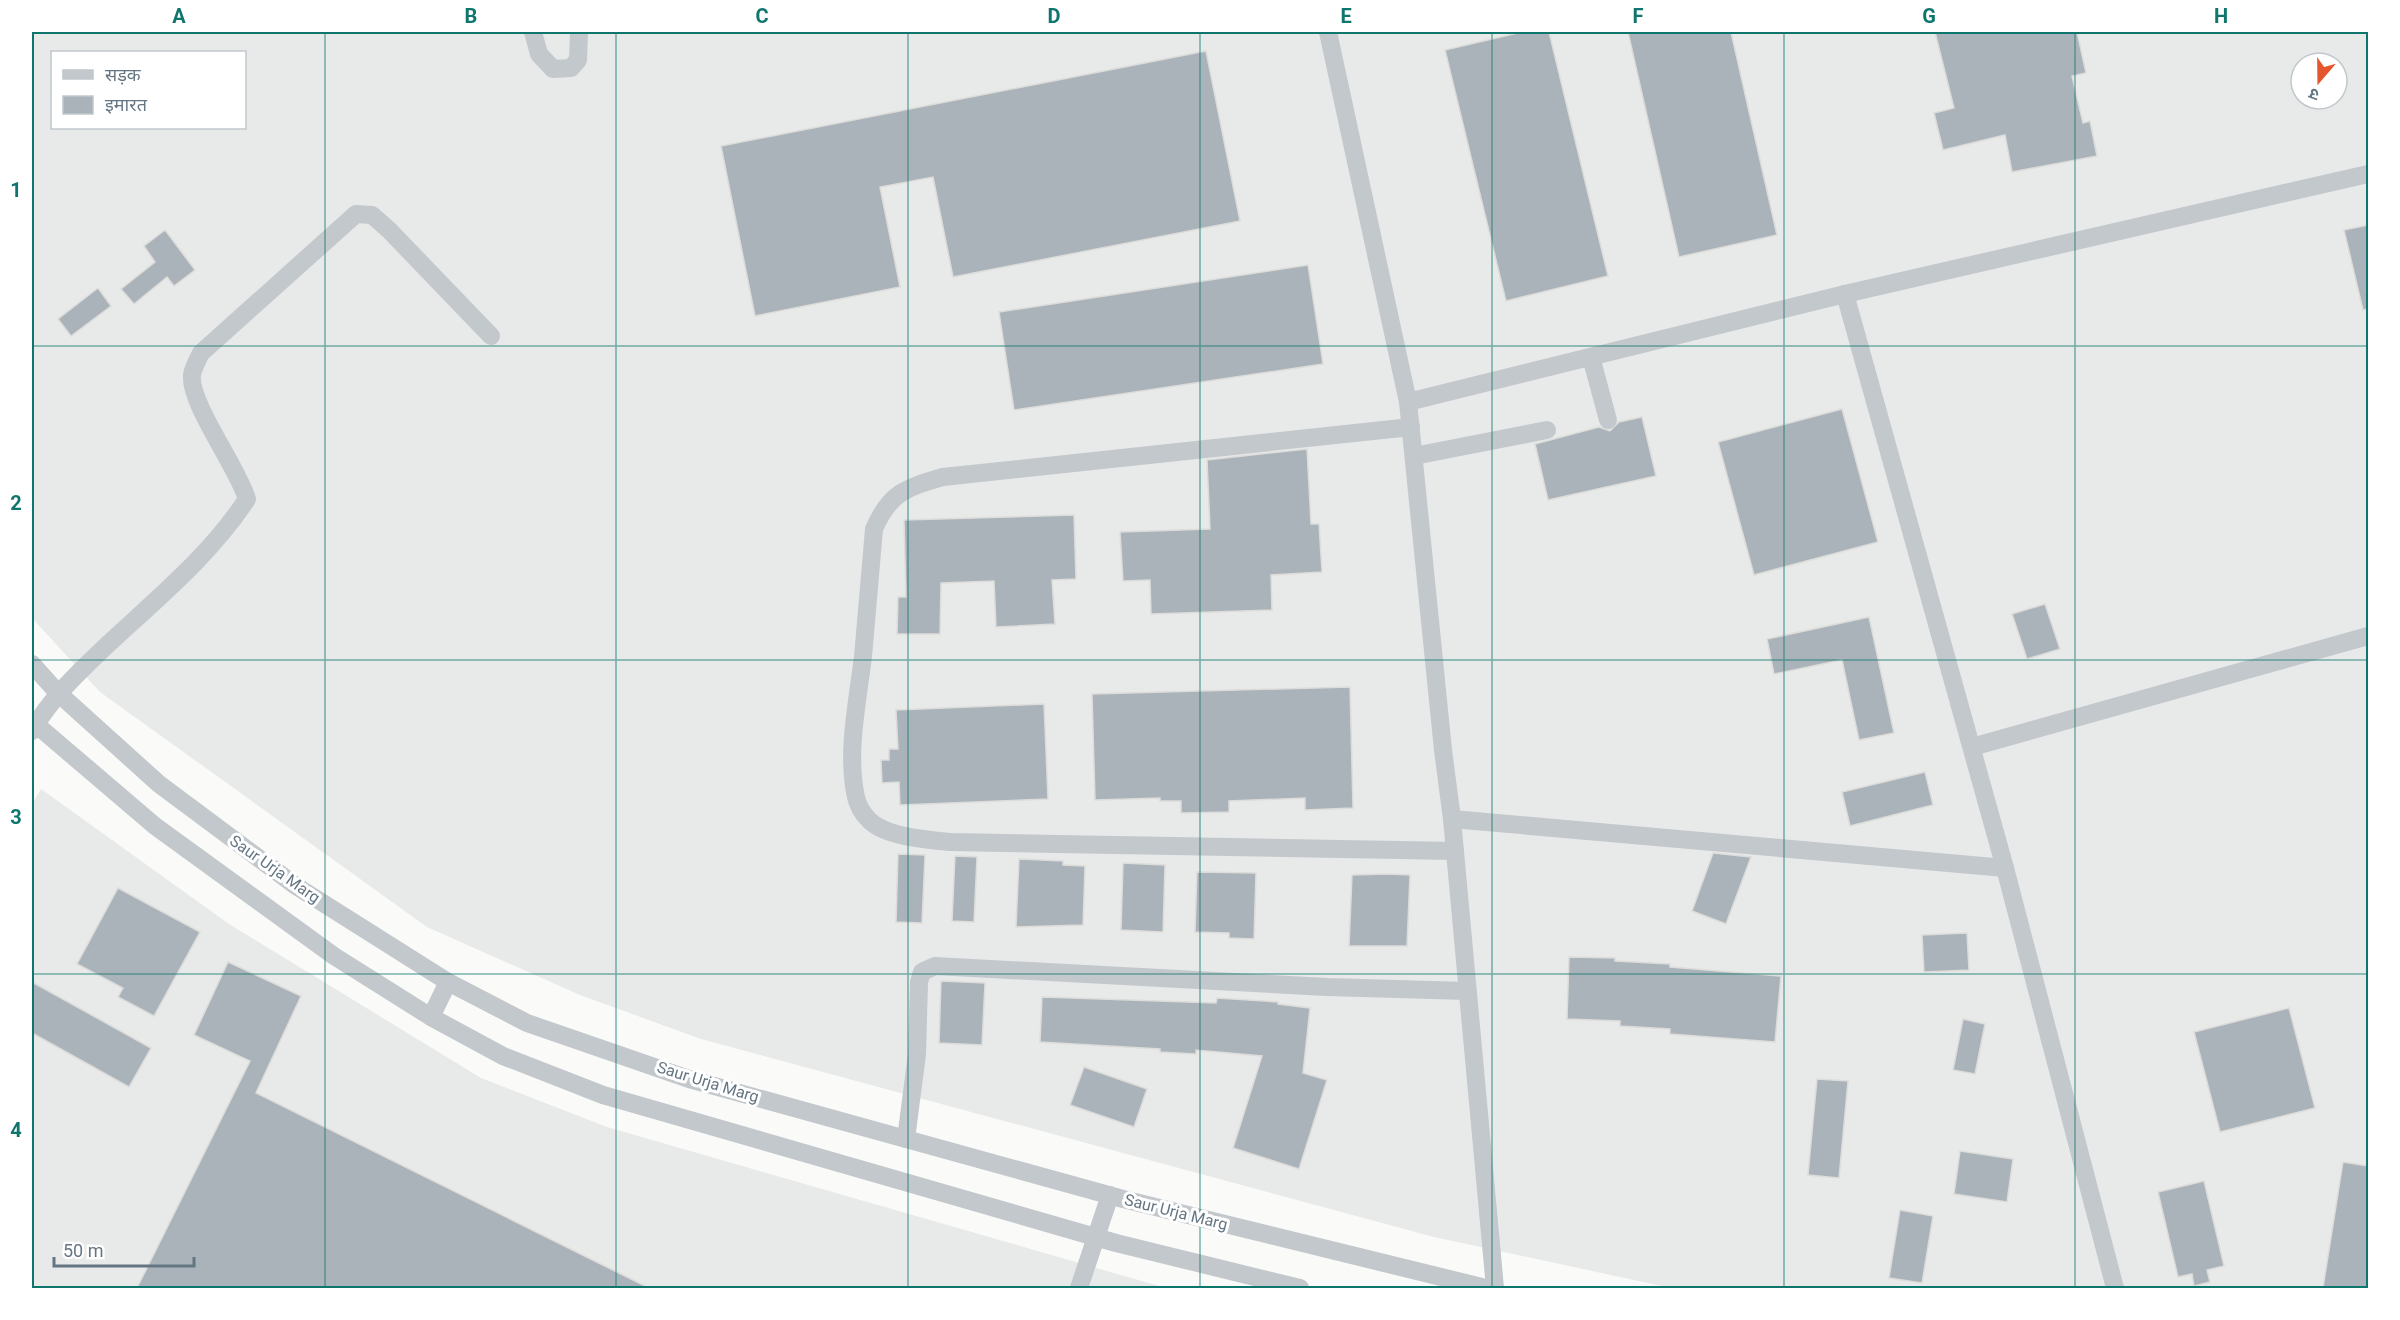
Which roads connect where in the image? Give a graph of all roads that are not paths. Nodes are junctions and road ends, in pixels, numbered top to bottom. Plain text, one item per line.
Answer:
1 (533, 32) edge
2 (579, 32) edge
3 (1328, 32) edge
4 (2368, 174) edge
5 (1845, 294) junction
6 (490, 336) dead end
7 (1591, 357) junction
8 (1408, 402) junction
9 (1608, 420) dead end
10 (1411, 427) junction
11 (1547, 430) dead end
12 (1414, 456) junction
13 (2368, 636) edge
14 (32, 664) edge
15 (57, 692) junction
16 (33, 726) edge
17 (1972, 747) junction
18 (1452, 819) junction
19 (1455, 851) junction
20 (2005, 868) junction
21 (448, 982) junction
22 (1467, 991) junction
23 (430, 1017) junction
24 (906, 1139) junction
25 (1110, 1195) junction
26 (1096, 1236) junction
27 (1079, 1288) edge
28 (1300, 1288) edge
29 (1486, 1288) edge
30 (1495, 1288) edge
31 (2115, 1288) edge

1 - 2 street
3 - 8 street
4 - 5 street
5 - 7 street
5 - 17 street
6 - 15 street
7 - 8 street
7 - 9 street
8 - 10 street
10 - 12 street
10 - 19 street
11 - 12 street
12 - 18 street
13 - 17 street
14 - 15 street, Saur Urja Marg
15 - 16 street
15 - 21 street, Saur Urja Marg
16 - 23 street
17 - 20 street
18 - 19 street
18 - 20 street
19 - 22 street
20 - 31 street
21 - 23 street
21 - 24 street, Saur Urja Marg
22 - 24 street
22 - 30 street
23 - 26 street
24 - 25 street, Saur Urja Marg
25 - 26 street
25 - 29 street, Saur Urja Marg
26 - 27 street
26 - 28 street

